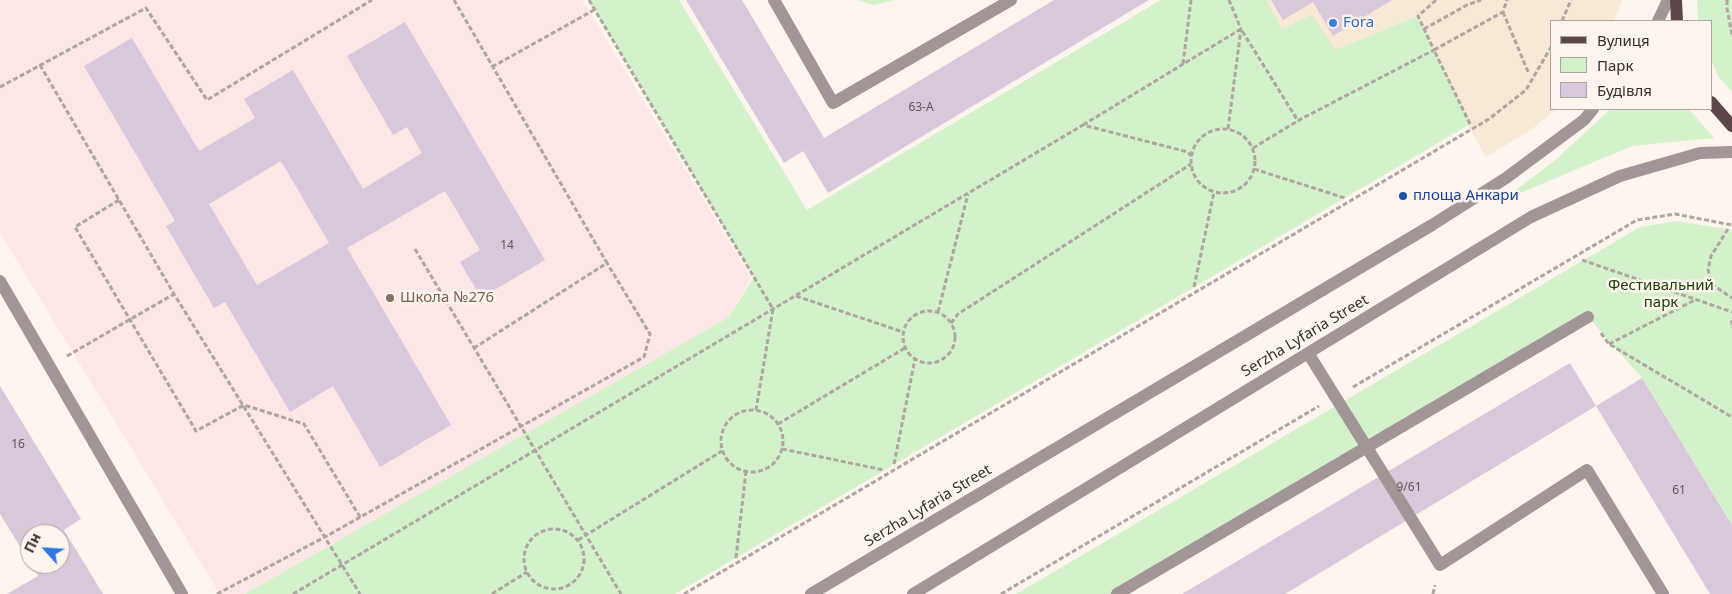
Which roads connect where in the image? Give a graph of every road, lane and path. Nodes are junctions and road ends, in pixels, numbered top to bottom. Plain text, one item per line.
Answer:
1 (372, 0) edge
2 (454, 0) edge
3 (589, 0) edge
4 (774, 0) edge
5 (1011, 0) edge
6 (1191, 0) edge
7 (1229, 0) edge
8 (1436, 0) edge
9 (1481, 0) edge
10 (1507, 0) edge
11 (1571, 0) edge
12 (1668, 0) edge
13 (1676, 0) edge
14 (1728, 0) edge
15 (594, 10) junction
16 (1503, 12) junction
17 (1562, 20) edge
18 (1658, 20) edge
19 (1677, 20) edge
20 (1241, 28) junction
21 (1424, 29) junction
22 (1732, 35) edge
23 (1550, 49) edge
24 (1434, 50) junction
25 (1183, 64) junction
26 (40, 65) junction
27 (492, 67) junction
28 (1529, 74) dead end
29 (0, 87) edge
30 (1712, 103) edge
31 (1592, 110) edge
32 (1298, 121) junction
33 (1470, 124) dead end
34 (1083, 126) junction
35 (1732, 126) edge
36 (1228, 129) junction
37 (1253, 148) junction
38 (1732, 152) edge
39 (1191, 156) junction
40 (1191, 164) junction
41 (1254, 169) junction
42 (1214, 192) junction
43 (968, 194) junction
44 (1345, 198) dead end
45 (119, 200) junction
46 (1637, 220) dead end
47 (1732, 225) edge
48 (1728, 229) dead end
49 (414, 249) dead end
50 (1582, 260) dead end
51 (607, 263) junction
52 (0, 281) edge
53 (1194, 287) dead end
54 (174, 294) junction
55 (796, 296) junction
56 (1732, 298) edge
57 (1695, 299) junction
58 (774, 309) junction
59 (938, 312) junction
60 (1732, 312) edge
61 (1588, 317) joint
62 (131, 319) junction
63 (1732, 320) edge
64 (951, 323) junction
65 (1732, 328) edge
66 (903, 332) junction
67 (1609, 344) junction
68 (474, 348) junction
69 (905, 348) junction
70 (1308, 353) junction
71 (915, 360) junction
72 (50, 366) junction
73 (244, 405) junction
74 (756, 410) junction
75 (1732, 418) edge
76 (778, 424) junction
77 (521, 427) junction
78 (1366, 446) junction
79 (782, 449) junction
80 (535, 450) junction
81 (722, 452) junction
82 (894, 464) dead end
83 (884, 470) dead end
84 (746, 471) junction
85 (360, 517) junction
86 (584, 536) junction
87 (325, 537) junction
88 (578, 540) junction
89 (736, 558) dead end
90 (342, 564) junction
91 (527, 572) junction
92 (182, 594) edge
93 (217, 594) edge
94 (293, 594) edge
95 (360, 594) edge
96 (492, 594) edge
97 (621, 594) edge
98 (684, 594) edge
99 (811, 594) edge
100 (913, 594) edge
101 (1117, 594) edge
102 (1663, 594) edge

1 - 26 path
2 - 27 path
3 - 15 path
4 - 5 street
6 - 25 path
7 - 20 path
8 - 21 path
9 - 21 path
10 - 16 path
11 - 17 path
12 - 18 street
13 - 19 main road
14 - 22 path
15 - 27 path
15 - 58 path
16 - 24 path
16 - 28 path
20 - 25 path
20 - 32 path
20 - 36 path
21 - 24 path
23 - 98 path
24 - 32 path
24 - 33 path
25 - 34 path
26 - 29 path
26 - 45 path
27 - 51 path
30 - 35 main road
31 - 99 street, Serzha Lyfaria Street
32 - 37 path
34 - 39 path
34 - 43 path
36 - 37 path
36 - 39 path
37 - 41 path
38 - 70 street, Serzha Lyfaria Street
39 - 40 path
40 - 42 path
40 - 64 path
41 - 42 path
41 - 44 path
42 - 53 path
43 - 55 path
43 - 59 path
45 - 54 path
45 - 62 path
46 - 47 path
48 - 56 path
49 - 68 path
50 - 57 path
51 - 68 path
51 - 77 path
52 - 72 street
54 - 62 path
54 - 73 path
55 - 58 path
55 - 66 path
57 - 60 path
57 - 67 path
58 - 74 path
58 - 80 path
59 - 64 path
59 - 66 path
61 - 67 path
61 - 78 street
62 - 72 path
62 - 73 path
63 - 65 path
64 - 71 path
66 - 69 path
67 - 75 path
68 - 77 path
69 - 71 path
69 - 76 path
70 - 78 street
70 - 100 street, Serzha Lyfaria Street
71 - 82 path
72 - 92 street
73 - 85 path
73 - 87 path
74 - 76 path
74 - 81 path
76 - 79 path
77 - 80 path
77 - 85 path
78 - 101 street
78 - 102 street
79 - 83 path
79 - 84 path
80 - 86 path
80 - 90 path
81 - 84 path
81 - 86 path
84 - 89 path
85 - 87 path
86 - 88 path
86 - 97 path
87 - 90 path
87 - 93 path
88 - 91 path
88 - 91 path
90 - 94 path
90 - 95 path
91 - 96 path

